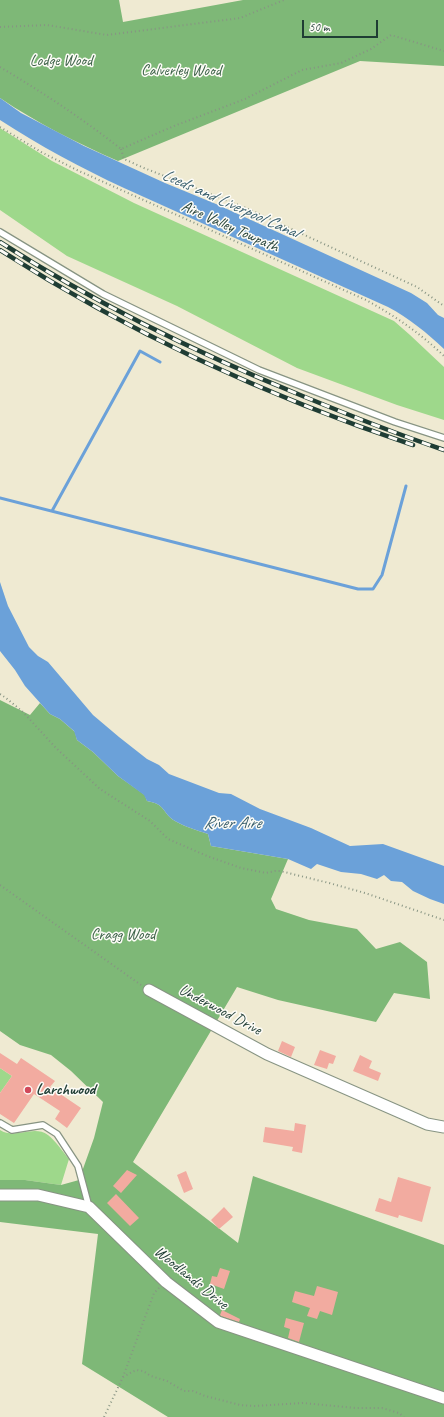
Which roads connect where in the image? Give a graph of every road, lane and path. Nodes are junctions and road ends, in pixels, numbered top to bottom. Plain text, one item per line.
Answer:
1 (284, 0) edge
2 (0, 27) edge
3 (444, 51) edge
4 (0, 67) edge
5 (0, 127) edge
6 (121, 149) junction
7 (0, 232) edge
8 (444, 306) edge
9 (444, 356) edge
10 (444, 438) edge
11 (0, 694) edge
12 (0, 885) edge
13 (444, 920) edge
14 (149, 990) joint
15 (0, 1123) edge
16 (444, 1127) edge
17 (0, 1195) edge
18 (90, 1207) junction
19 (166, 1282) junction
20 (123, 1377) junction
21 (444, 1398) edge
22 (104, 1417) edge
23 (404, 1417) edge

1 - 2 path
3 - 6 path
4 - 6 path
5 - 9 path, Aire Valley Towpath
6 - 8 path
7 - 10 lane
11 - 13 path
12 - 14 path
14 - 16 street, Underwood Drive
15 - 18 lane
17 - 18 street
18 - 19 street, Woodlands Drive
19 - 20 path
19 - 21 street, Woodlands Drive
20 - 22 path
20 - 23 path

